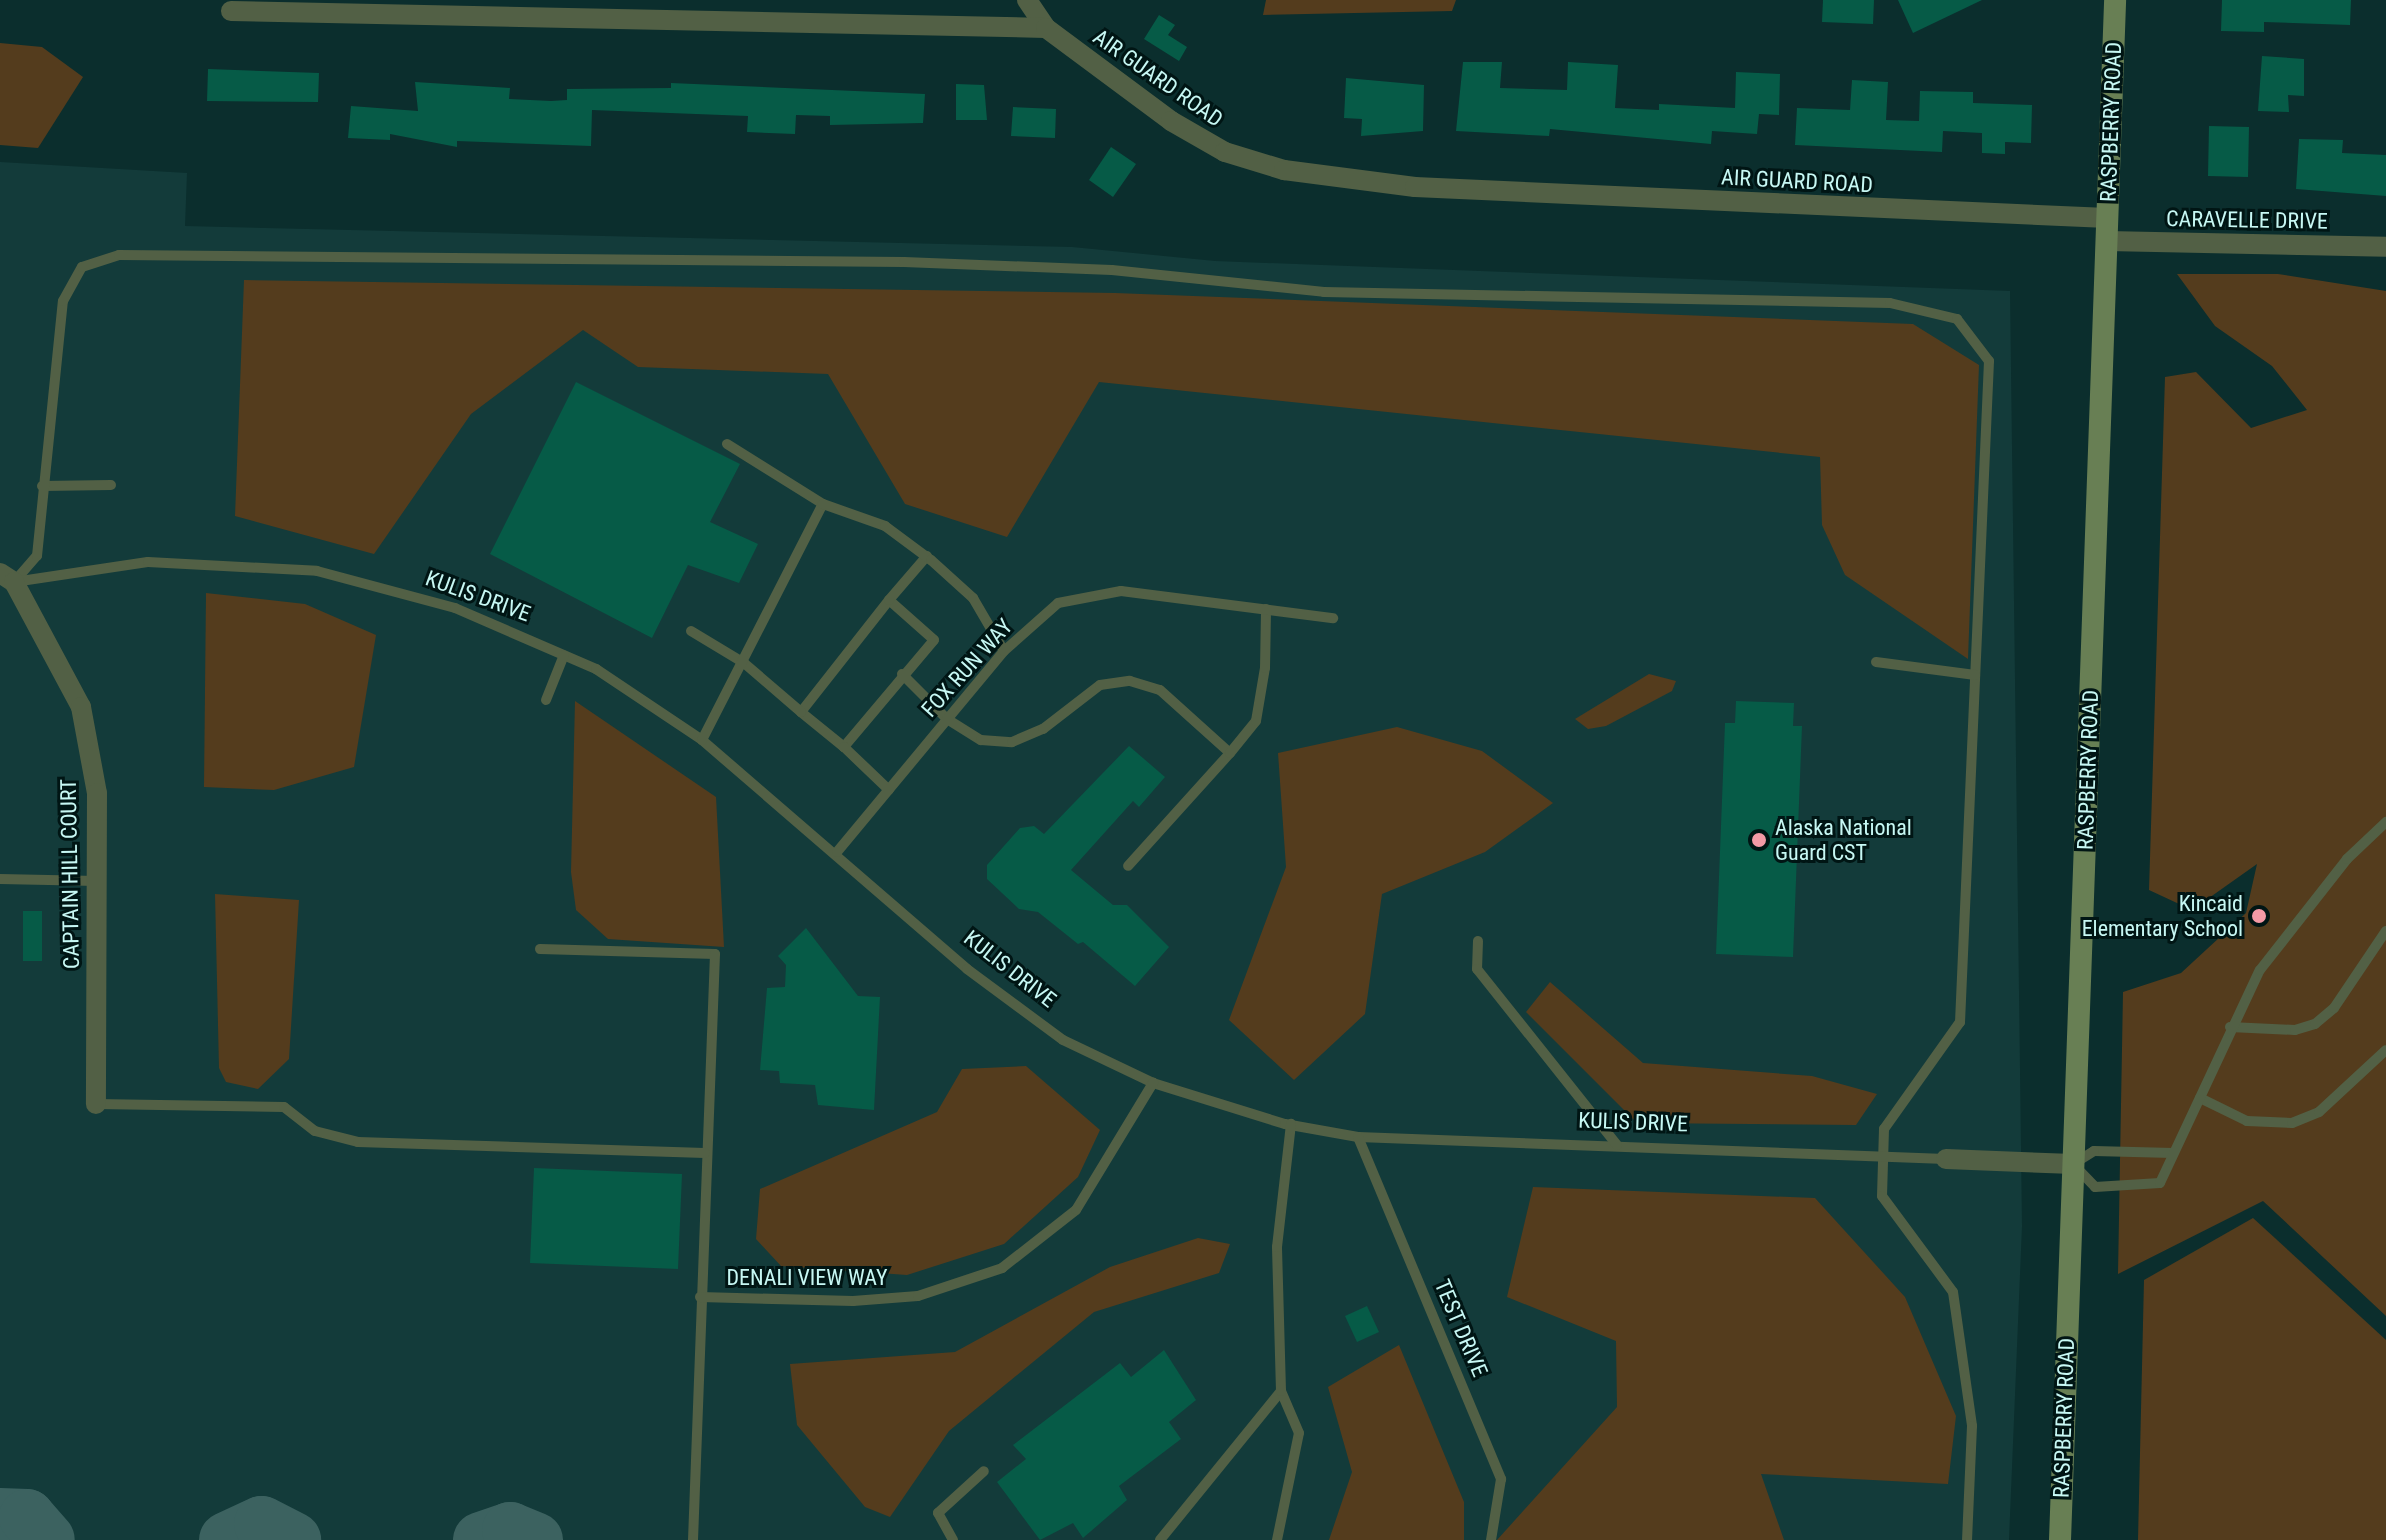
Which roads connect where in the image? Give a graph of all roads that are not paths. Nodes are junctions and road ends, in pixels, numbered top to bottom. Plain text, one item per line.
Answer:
1 (1027, 0) edge
2 (2115, 0) edge
3 (231, 11) dead end
4 (1046, 28) junction
5 (2107, 218) junction
6 (2107, 241) junction
7 (2386, 247) edge
8 (727, 444) dead end
9 (111, 485) dead end
10 (42, 486) junction
11 (823, 504) junction
12 (927, 556) junction
13 (7, 578) edge
14 (889, 600) junction
15 (1266, 609) junction
16 (1333, 618) dead end
17 (691, 631) dead end
18 (1004, 651) junction
19 (564, 655) junction
20 (1876, 662) dead end
21 (744, 663) junction
22 (902, 674) junction
23 (1975, 675) junction
24 (546, 700) dead end
25 (801, 712) junction
26 (947, 719) junction
27 (702, 740) junction
28 (844, 747) junction
29 (1230, 753) junction
30 (889, 790) junction
31 (2386, 822) edge
32 (837, 852) junction
33 (1128, 866) dead end
34 (0, 879) edge
35 (97, 881) junction
36 (2386, 931) edge
37 (1478, 941) dead end
38 (540, 949) dead end
39 (2230, 1027) junction
40 (2386, 1050) edge
41 (1153, 1083) junction
42 (2200, 1098) junction
43 (96, 1104) joint
44 (1291, 1124) junction
45 (1358, 1137) junction
46 (1617, 1145) junction
47 (705, 1153) junction
48 (2173, 1153) junction
49 (1884, 1156) junction
50 (1946, 1159) joint
51 (2073, 1164) junction
52 (700, 1297) junction
53 (1281, 1391) junction
54 (984, 1471) dead end
55 (693, 1540) edge
56 (953, 1540) edge
57 (1160, 1540) edge
58 (1277, 1540) edge
59 (1491, 1540) edge
60 (1967, 1540) edge
61 (2060, 1540) edge

1 - 4 street, AIR GUARD ROAD
2 - 5 main road, RASPBERRY ROAD
3 - 4 street
4 - 5 street, AIR GUARD ROAD
5 - 6 main road, RASPBERRY ROAD
6 - 7 street, CARAVELLE DRIVE
6 - 51 main road, RASPBERRY ROAD
8 - 11 lane
9 - 10 lane
10 - 13 lane
10 - 23 lane
11 - 12 lane
11 - 21 lane
12 - 14 lane
12 - 18 lane
13 - 19 lane, KULIS DRIVE
13 - 35 street, CAPTAIN HILL COURT
14 - 22 lane
14 - 25 lane
15 - 16 lane, FOX RUN WAY
15 - 18 lane, FOX RUN WAY
15 - 29 lane
17 - 21 lane
18 - 26 lane, FOX RUN WAY
19 - 24 lane
19 - 27 lane, KULIS DRIVE
20 - 23 lane
21 - 25 lane
21 - 27 lane
22 - 26 lane
22 - 28 lane
23 - 49 lane
25 - 28 lane
26 - 29 lane
26 - 30 lane, FOX RUN WAY
27 - 32 lane, KULIS DRIVE
28 - 30 lane
29 - 33 lane
30 - 32 lane, FOX RUN WAY
31 - 39 lane
32 - 41 lane, KULIS DRIVE
34 - 35 lane
35 - 43 street, CAPTAIN HILL COURT
36 - 39 lane
37 - 46 lane
38 - 47 lane
39 - 42 lane
40 - 42 lane
41 - 44 lane, KULIS DRIVE
41 - 52 lane, DENALI VIEW WAY
42 - 48 lane
43 - 47 lane
44 - 45 lane, KULIS DRIVE
44 - 53 lane
45 - 46 lane, KULIS DRIVE
45 - 59 lane, TEST DRIVE
46 - 49 lane, KULIS DRIVE
47 - 52 lane
48 - 51 lane
48 - 51 lane
49 - 50 lane, KULIS DRIVE
49 - 60 lane
50 - 51 street, KULIS DRIVE
51 - 61 main road, RASPBERRY ROAD
52 - 55 lane
53 - 57 lane
53 - 58 lane
54 - 56 lane

